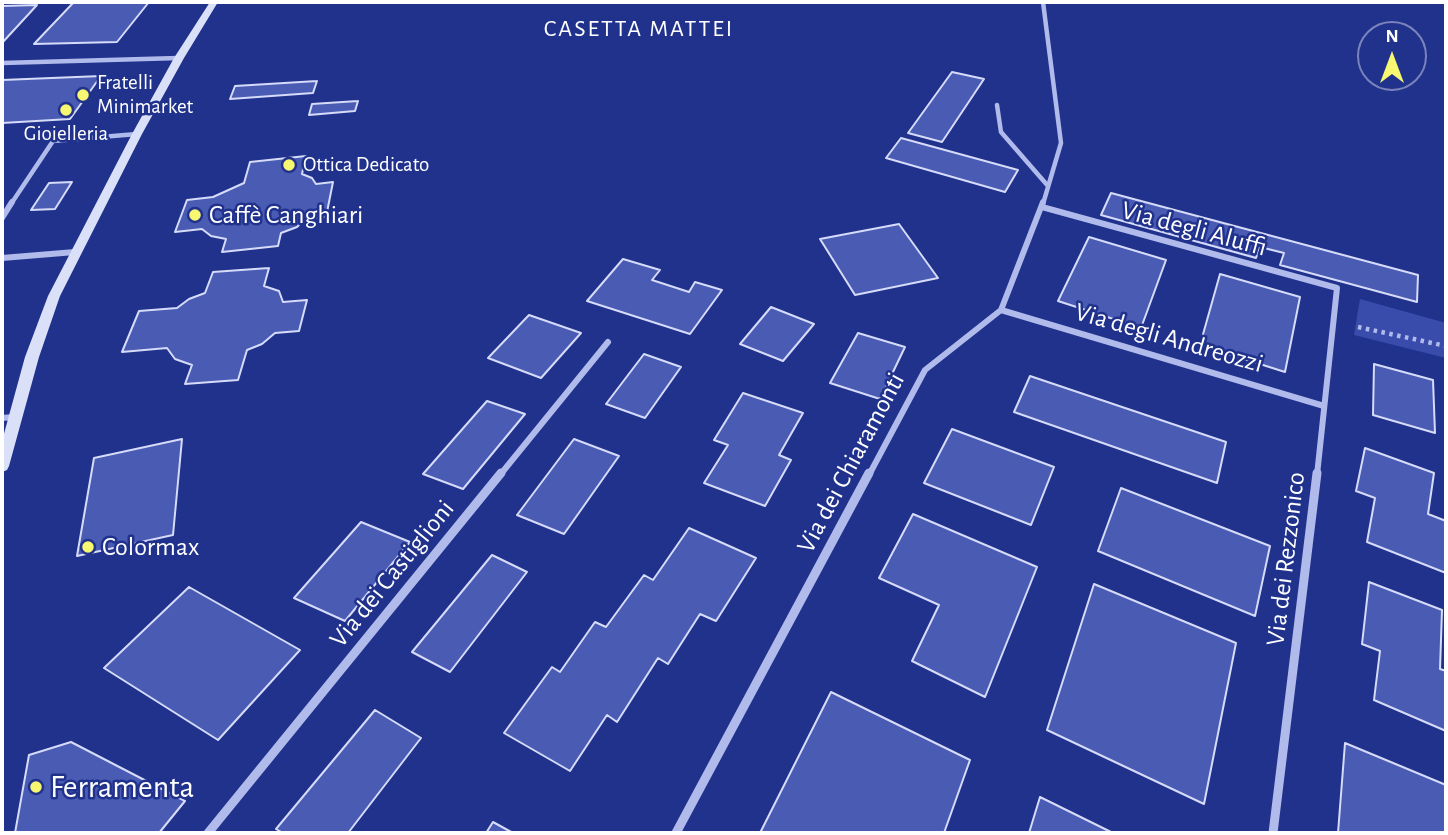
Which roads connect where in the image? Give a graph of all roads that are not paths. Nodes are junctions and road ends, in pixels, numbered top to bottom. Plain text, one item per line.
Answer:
1 (214, 2) edge
2 (1043, 2) edge
3 (179, 58) junction
4 (2, 63) edge
5 (998, 104) dead end
6 (137, 134) junction
7 (1048, 186) junction
8 (6, 207) edge
9 (1042, 207) junction
10 (2, 218) edge
11 (75, 253) junction
12 (2, 258) edge
13 (1337, 288) joint
14 (1001, 310) junction
15 (608, 342) dead end
16 (1324, 406) junction
17 (8, 417) edge
18 (2, 466) edge
19 (208, 833) edge
20 (676, 833) edge
21 (1273, 833) edge

1 - 3 main road
2 - 7 street
3 - 4 street
3 - 6 main road
5 - 7 street
6 - 8 street
6 - 11 main road
7 - 9 street
8 - 10 street
9 - 13 street, Via degli Aluffi
9 - 14 street
11 - 12 street
11 - 17 main road
13 - 16 street, Via dei Rezzonico
14 - 16 street, Via degli Andreozzi
14 - 20 street, Via dei Chiaramonti
15 - 19 street, Via dei Castiglioni
16 - 21 street, Via dei Rezzonico
17 - 18 main road

